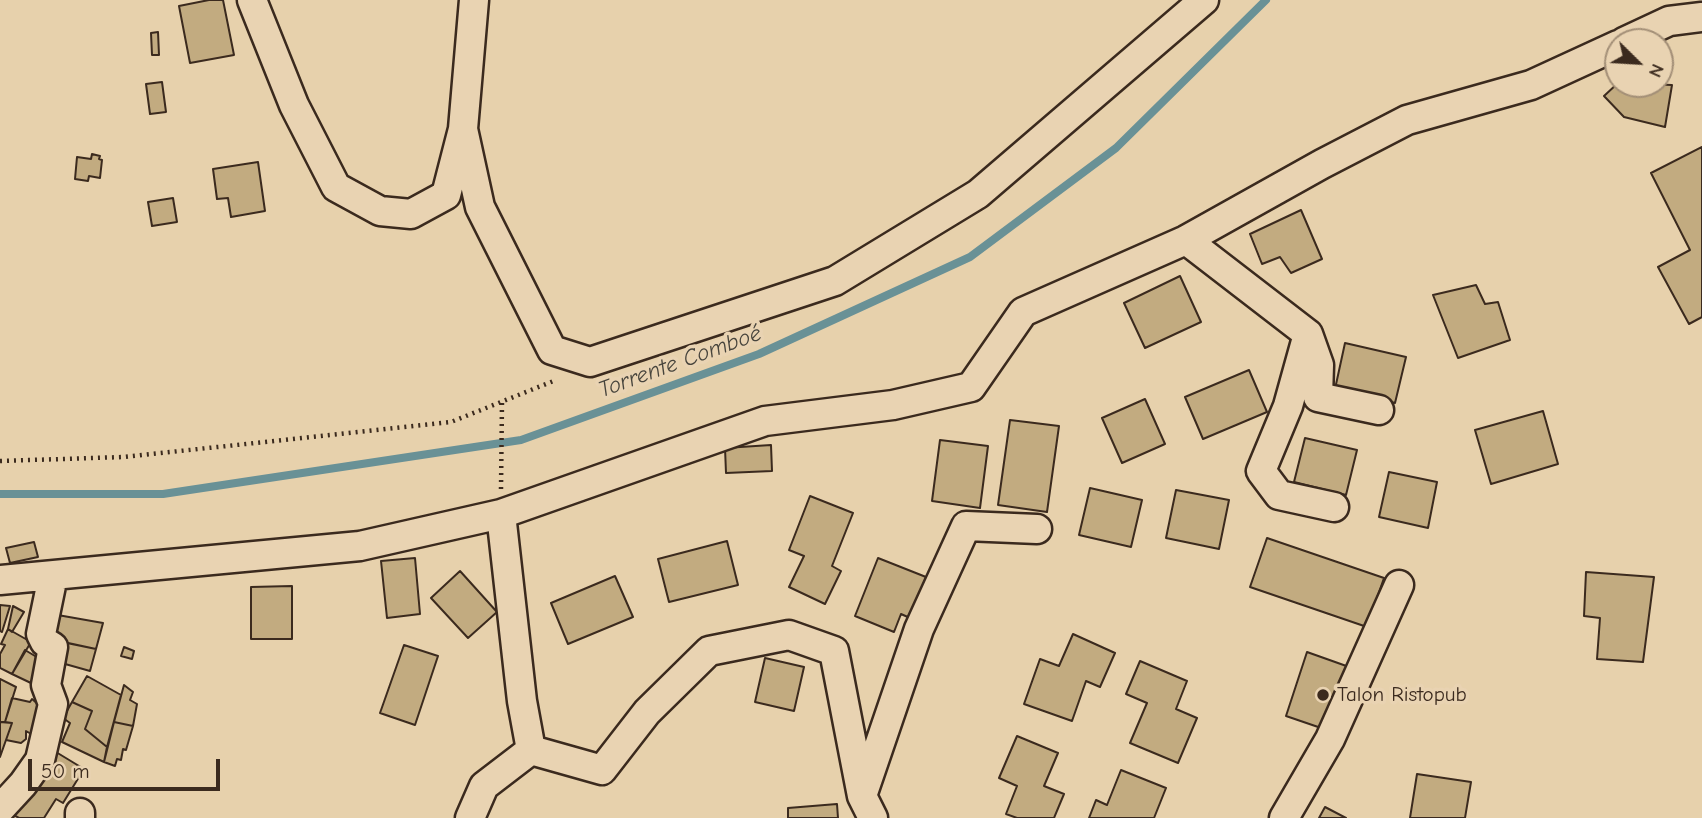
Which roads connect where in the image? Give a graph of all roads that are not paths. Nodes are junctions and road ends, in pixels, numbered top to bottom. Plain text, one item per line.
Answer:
1 (252, 0) edge
2 (474, 0) edge
3 (1204, 0) edge
4 (1702, 17) edge
5 (1654, 28) edge
6 (1604, 51) edge
7 (463, 130) junction
8 (1186, 240) junction
9 (1308, 334) junction
10 (1379, 410) dead end
11 (1334, 507) dead end
12 (501, 514) junction
13 (1037, 529) dead end
14 (53, 576) junction
15 (0, 580) edge
16 (1399, 585) dead end
17 (531, 750) junction
18 (868, 807) edge
19 (0, 809) edge
20 (470, 818) edge
21 (1284, 818) edge

1 - 7 street
2 - 7 street
3 - 7 street
4 - 5 street
6 - 8 street
8 - 9 street
8 - 12 street
9 - 10 street
9 - 11 street
12 - 14 street
12 - 17 street
13 - 18 street
14 - 15 street
14 - 19 street
16 - 21 street
17 - 18 street
17 - 20 street

